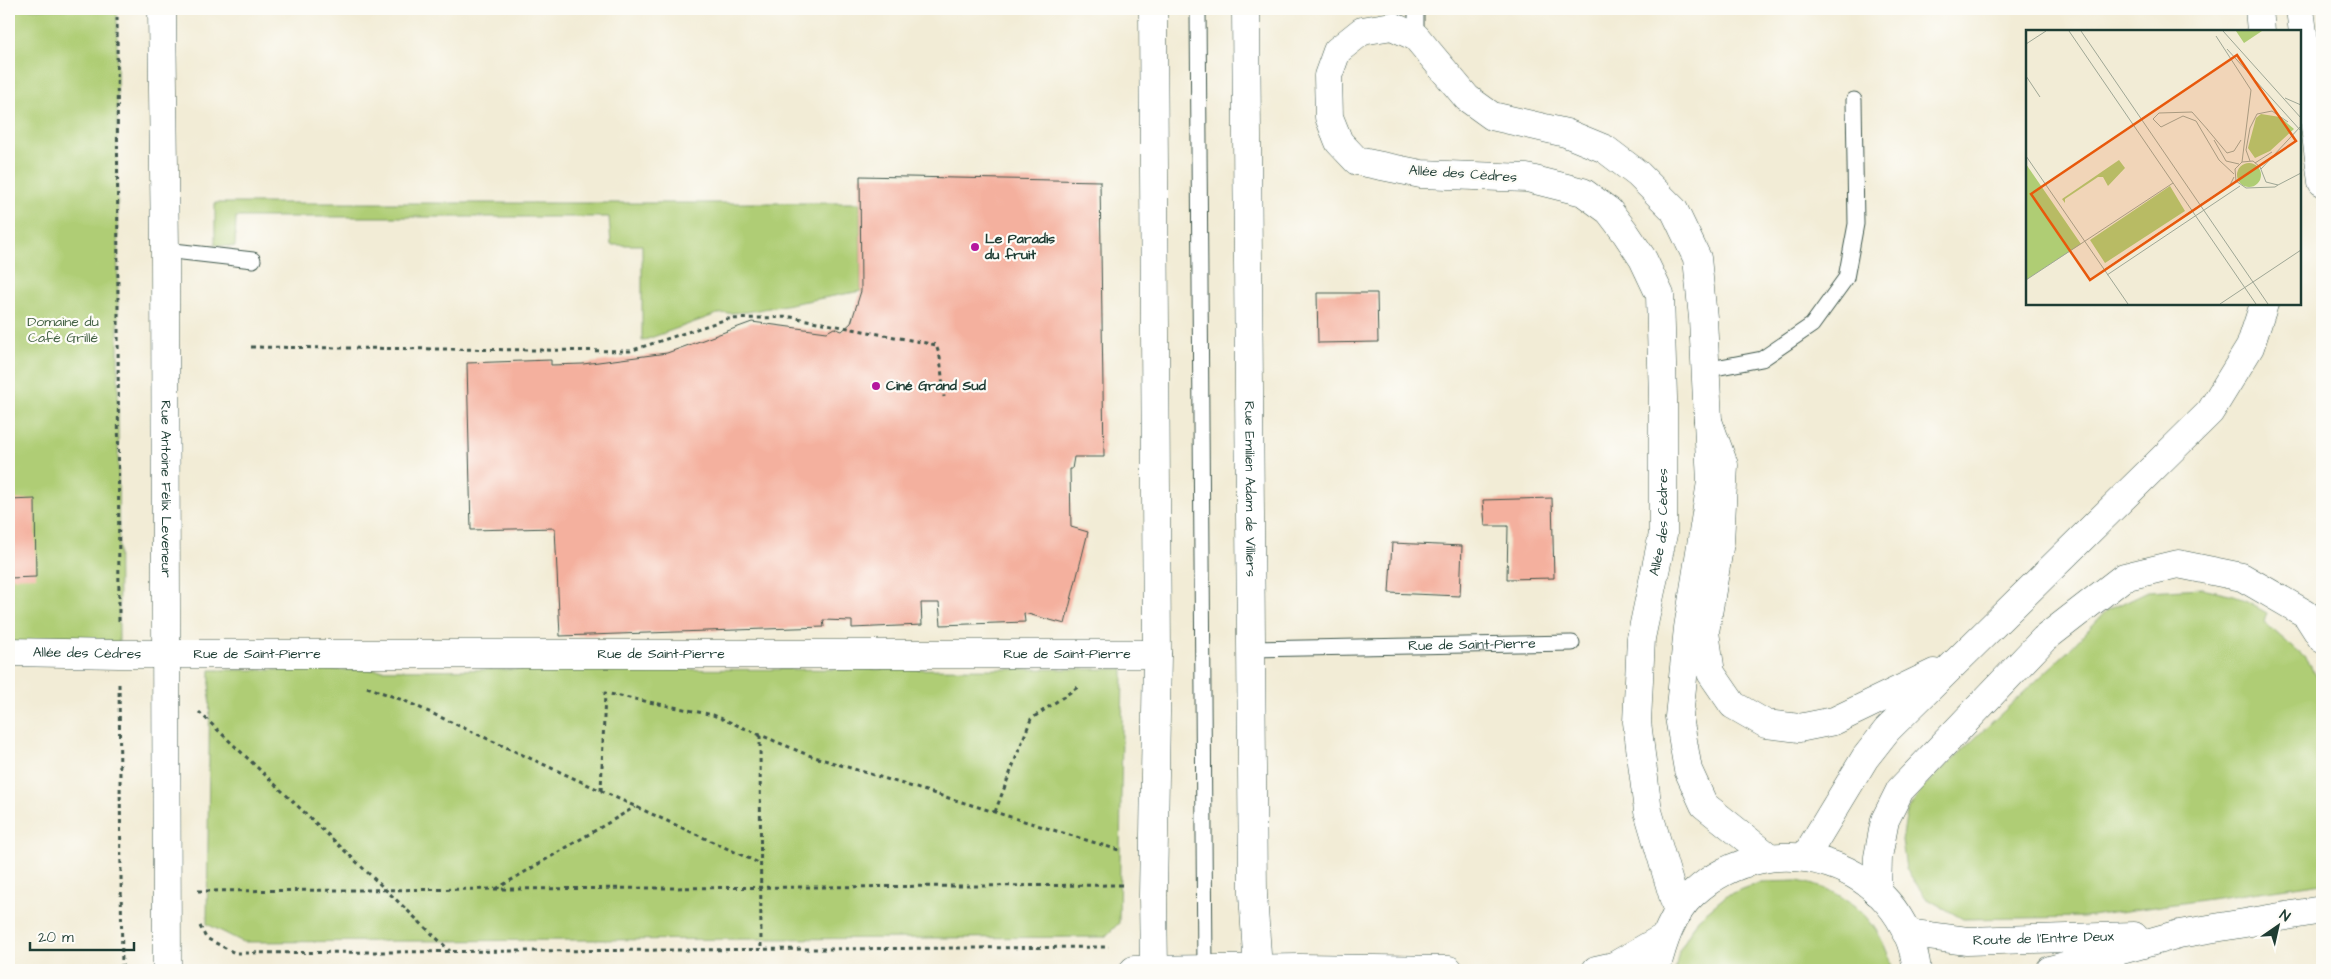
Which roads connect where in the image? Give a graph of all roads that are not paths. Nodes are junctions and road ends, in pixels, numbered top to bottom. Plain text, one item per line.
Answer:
1 (162, 9) edge
2 (1152, 9) edge
3 (1198, 9) edge
4 (1246, 9) edge
5 (1416, 9) edge
6 (2259, 9) edge
7 (2300, 9) edge
8 (2261, 30) edge
9 (1416, 37) junction
10 (1854, 100) dead end
11 (2322, 182) edge
12 (165, 250) junction
13 (253, 260) dead end
14 (2264, 305) edge
15 (1705, 370) junction
16 (1708, 421) junction
17 (2322, 638) edge
18 (1572, 643) dead end
19 (1252, 649) junction
20 (9, 652) edge
21 (165, 654) junction
22 (1157, 654) junction
23 (1956, 662) junction
24 (1769, 857) junction
25 (1805, 857) junction
26 (1877, 892) junction
27 (2319, 911) edge
28 (1672, 924) junction
29 (1906, 933) junction
30 (2180, 934) junction
31 (2088, 964) edge
32 (1205, 969) edge
33 (1258, 969) edge
34 (167, 970) edge
35 (1134, 970) edge
36 (1154, 970) edge
37 (1449, 970) edge
38 (1596, 970) edge
39 (1656, 970) edge
40 (1916, 970) edge
41 (2050, 970) edge

1 - 12 main road, Rue Antoine Félix Leveneur
2 - 22 main road
3 - 32 lane
4 - 19 main road, Rue Emilien Adam de Villiers
5 - 9 lane
6 - 8 main road
7 - 11 main road
9 - 15 main road, Allée des Cèdres
9 - 28 main road, Allée des Cèdres
10 - 15 lane
12 - 13 lane
12 - 21 main road, Rue Antoine Félix Leveneur
14 - 23 main road
15 - 16 main road, Allée des Cèdres
16 - 23 main road
16 - 24 main road, Allée des Cèdres
17 - 26 main road
18 - 19 lane, Rue de Saint-Pierre
19 - 33 main road, Rue Emilien Adam de Villiers
20 - 21 main road, Allée des Cèdres
21 - 22 main road, Rue de Saint-Pierre
21 - 34 main road, Rue Antoine Félix Leveneur
22 - 36 main road
23 - 25 main road
24 - 25 main road
24 - 28 main road
25 - 26 main road
26 - 29 main road
27 - 30 main road, Route de l'Entre Deux
28 - 38 main road
28 - 39 main road
29 - 30 main road, Route de l'Entre Deux
29 - 40 main road
30 - 31 main road, Route de l'Entre Deux
31 - 41 main road, Route de l'Entre Deux
32 - 33 main road
32 - 36 main road
33 - 37 main road
35 - 36 main road

